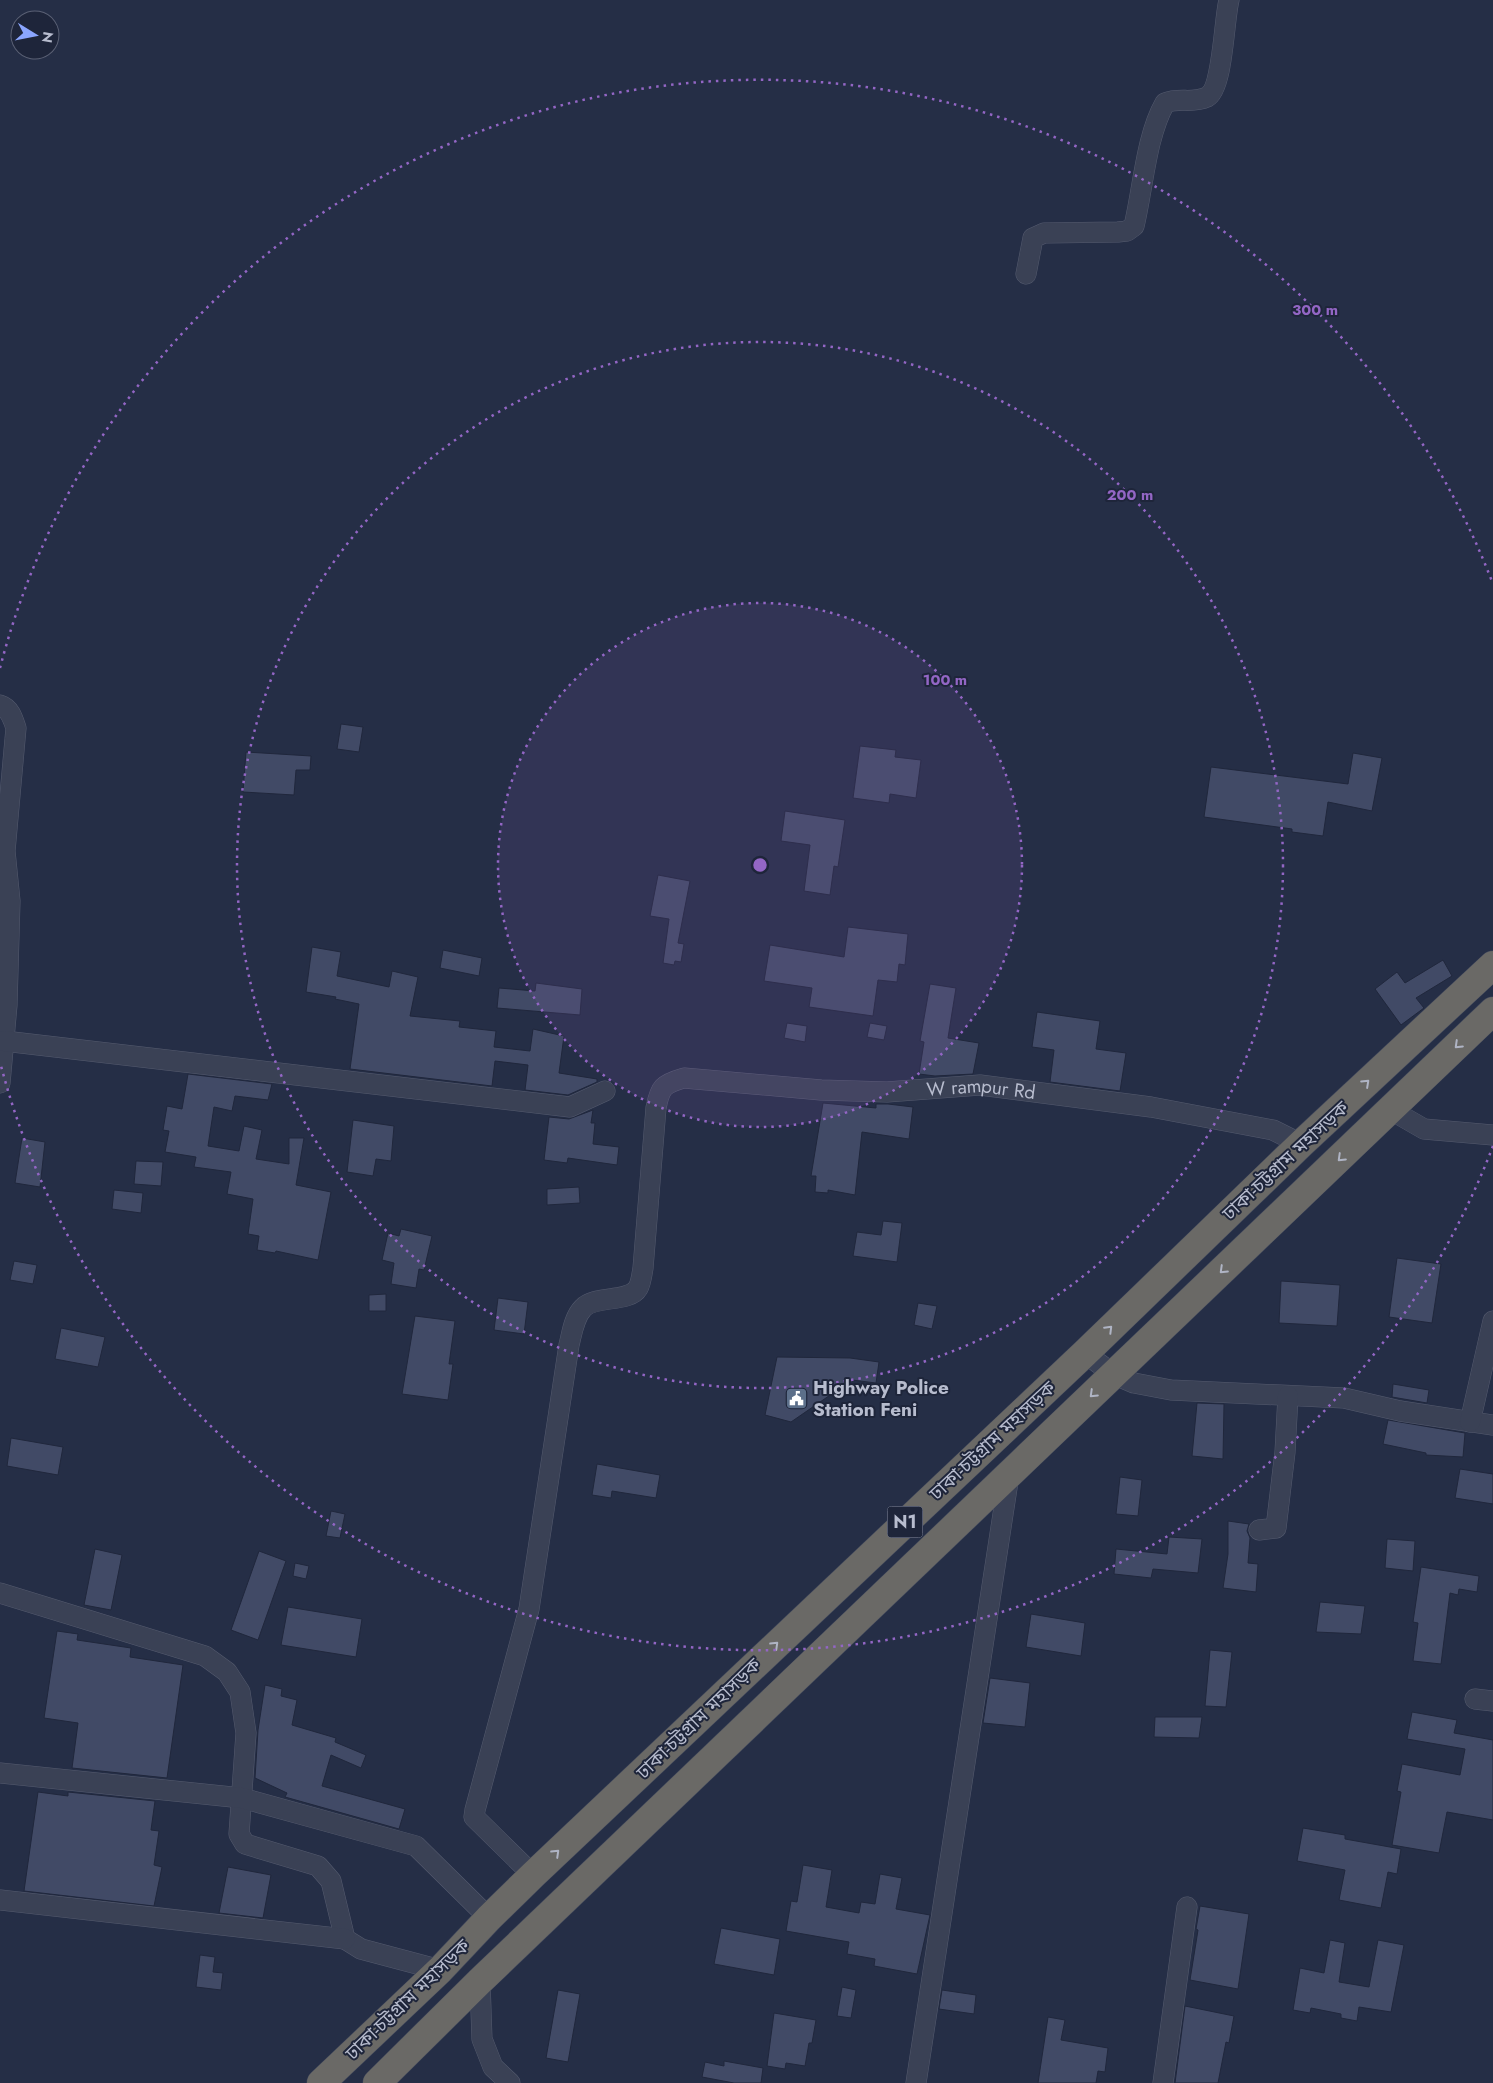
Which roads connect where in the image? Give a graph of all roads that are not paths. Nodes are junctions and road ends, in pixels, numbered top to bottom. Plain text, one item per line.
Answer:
1 (1229, 0) edge
2 (1026, 274) dead end
3 (0, 705) edge
4 (1493, 965) edge
5 (4, 1004) edge
6 (1493, 1011) edge
7 (4, 1041) junction
8 (0, 1084) edge
9 (605, 1091) dead end
10 (1391, 1110) junction
11 (1493, 1136) edge
12 (1301, 1144) junction
13 (1493, 1321) edge
14 (1085, 1353) junction
15 (1113, 1374) junction
16 (1288, 1396) junction
17 (1470, 1422) junction
18 (1493, 1425) edge
19 (1009, 1476) junction
20 (1259, 1530) dead end
21 (0, 1593) edge
22 (0, 1773) edge
23 (242, 1798) junction
24 (534, 1875) junction
25 (0, 1900) edge
26 (1187, 1907) dead end
27 (489, 1918) junction
28 (345, 1939) junction
29 (440, 1970) junction
30 (480, 1981) junction
31 (321, 2083) edge
32 (377, 2083) edge
33 (510, 2083) edge
34 (916, 2083) edge
35 (1163, 2083) edge

1 - 2 street
3 - 5 street
12 -> 4 highway, ঢাকা-চট্টগ্রাম মহাসড়ক / N1
5 - 7 street
6 -> 10 highway, ঢাকা-চট্টগ্রাম মহাসড়ক / N1
7 - 8 street
7 - 9 street
10 - 11 street
10 -> 15 highway, ঢাকা-চট্টগ্রাম মহাসড়ক / N1
14 -> 12 highway, ঢাকা-চট্টগ্রাম মহাসড়ক / N1
12 - 24 street, W rampur Rd
13 - 17 street
14 - 15 street
24 -> 14 highway, ঢাকা-চট্টগ্রাম মহাসড়ক / N1
15 - 16 street
15 -> 19 highway, ঢাকা-চট্টগ্রাম মহাসড়ক / N1
16 - 17 street
16 - 20 street
17 - 18 street
19 - 30 highway, ঢাকা-চট্টগ্রাম মহাসড়ক / N1
19 - 34 street
21 - 23 street
22 - 23 street
23 - 27 street
23 - 28 street
24 - 27 highway, ঢাকা-চট্টগ্রাম মহাসড়ক / N1
25 - 28 street
26 - 35 street
27 - 29 highway, ঢাকা-চট্টগ্রাম মহাসড়ক / N1
28 - 29 street
29 - 31 highway, ঢাকা-চট্টগ্রাম মহাসড়ক / N1
30 - 32 highway, ঢাকা-চট্টগ্রাম মহাসড়ক / N1
30 - 33 street

